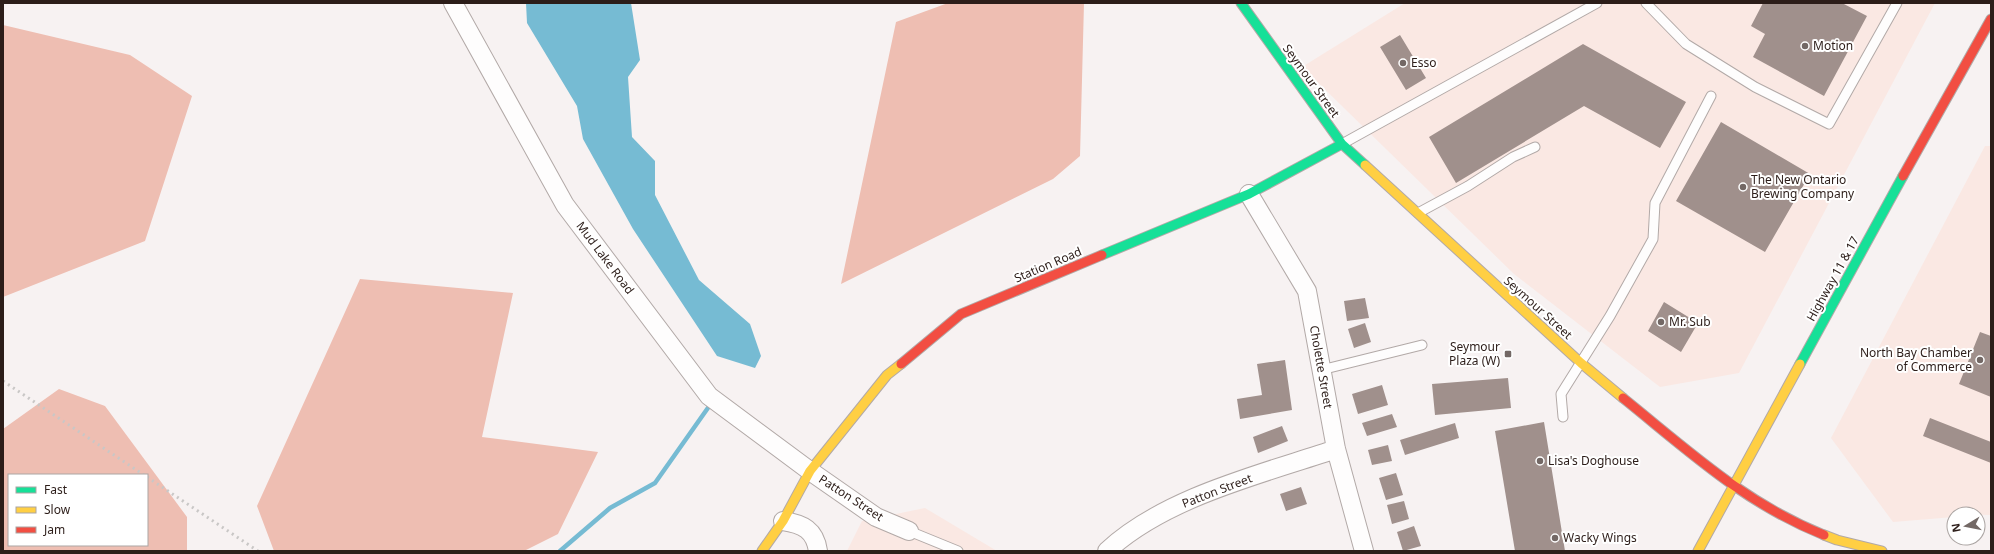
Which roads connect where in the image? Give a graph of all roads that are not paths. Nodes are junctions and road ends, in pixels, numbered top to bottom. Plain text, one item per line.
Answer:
1 (453, 3) edge
2 (1241, 3) edge
3 (1597, 3) edge
4 (1646, 3) edge
5 (1897, 3) edge
6 (1991, 19) edge
7 (1711, 96) dead end
8 (1342, 144) junction
9 (1535, 147) dead end
10 (1250, 194) junction
11 (1417, 213) junction
12 (1422, 345) dead end
13 (1581, 363) junction
14 (1322, 370) junction
15 (1563, 417) dead end
16 (1336, 449) junction
17 (810, 471) junction
18 (1733, 486) junction
19 (784, 521) junction
20 (908, 531) joint
21 (1837, 540) junction
22 (762, 551) edge
23 (818, 551) edge
24 (958, 551) edge
25 (1107, 551) edge
26 (1364, 551) edge
27 (1698, 551) edge
28 (1850, 551) edge
29 (1882, 551) edge

1 - 17 street, Mud Lake Road
2 - 8 main road, Seymour Street
3 - 8 lane
4 - 5 lane
6 - 18 main road, Highway 11 & 17
7 - 13 lane
8 - 10 main road, Station Road
8 - 11 main road, Seymour Street
9 - 11 lane
10 - 14 street, Cholette Street
10 - 17 main road, Station Road
11 - 13 main road, Seymour Street
12 - 14 lane
13 - 15 lane
13 - 18 main road, Seymour Street
14 - 16 street, Cholette Street
16 - 25 street, Patton Street
16 - 26 street, Cholette Street
17 - 19 main road, Station Road
17 - 20 street, Patton Street
18 - 21 main road, Seymour Street
18 - 27 main road, Highway 11 & 17
19 - 22 main road, Station Road
19 - 23 street
20 - 24 lane, Patton Street
21 - 28 main road
21 - 29 main road, Seymour Street

